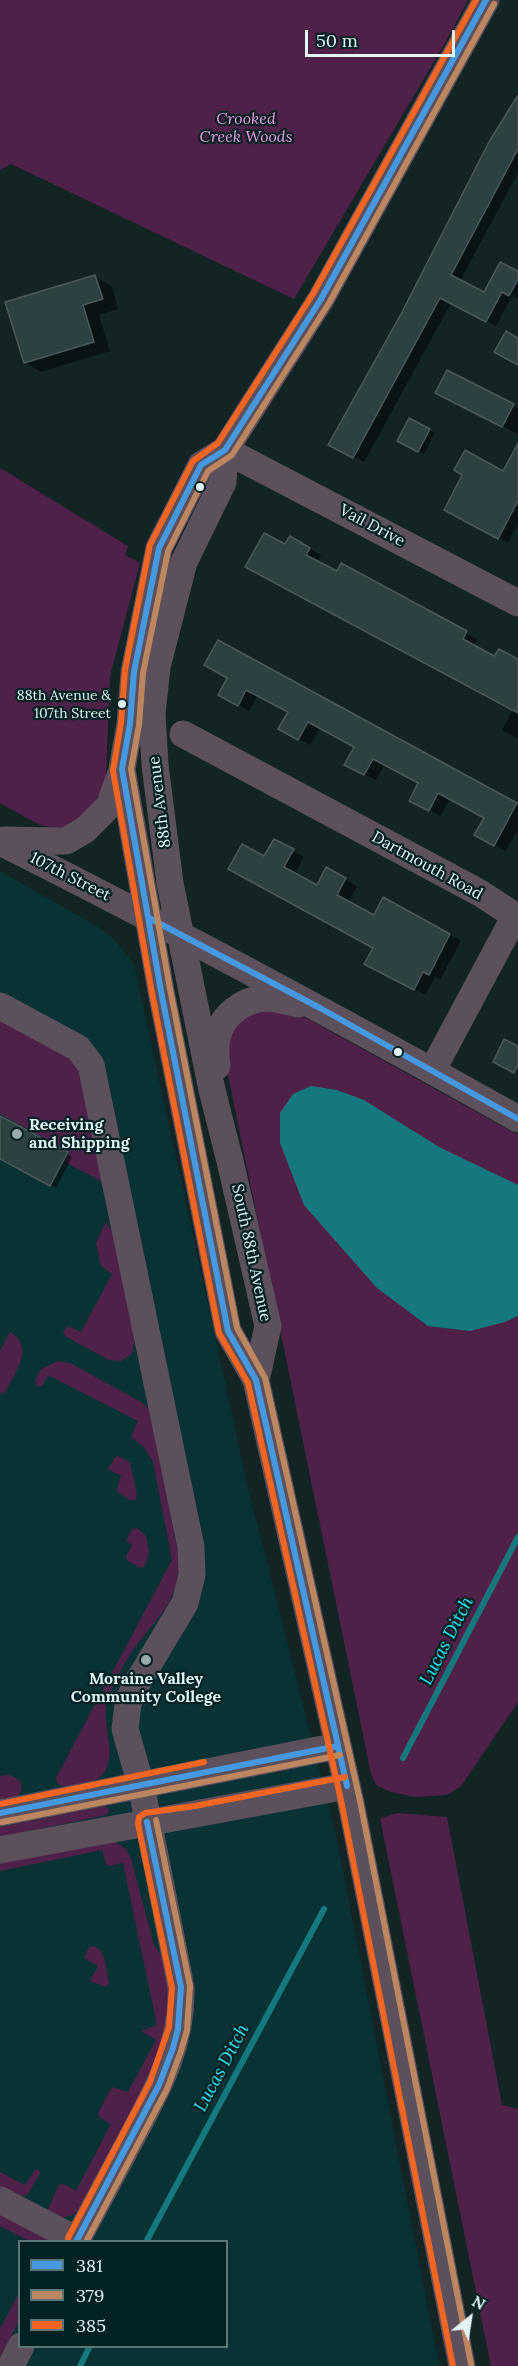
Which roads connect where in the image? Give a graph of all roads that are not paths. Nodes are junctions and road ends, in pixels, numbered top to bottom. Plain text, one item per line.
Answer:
1 (486, 0) edge
2 (225, 450) junction
3 (518, 603) edge
4 (183, 734) dead end
5 (122, 769) junction
6 (0, 841) edge
7 (149, 918) junction
8 (180, 933) junction
9 (0, 1006) edge
10 (320, 1008) junction
11 (432, 1071) junction
12 (212, 1090) junction
13 (518, 1119) edge
14 (230, 1161) joint
15 (256, 1380) junction
16 (338, 1746) junction
17 (141, 1785) junction
18 (347, 1786) junction
19 (0, 1813) edge
20 (147, 1822) junction
21 (0, 1850) edge
22 (0, 2200) edge
23 (74, 2240) edge
24 (77, 2240) edge
25 (20, 2348) edge
26 (11, 2366) edge
27 (462, 2366) edge

1 - 2 street, 88th Avenue
2 - 3 street, Vail Drive
2 - 5 street, 88th Avenue
2 - 8 street, 88th Avenue
4 - 11 street, Dartmouth Road
5 - 6 street
5 - 7 street, 88th Avenue
6 - 7 street, 107th Street
7 - 8 street, 107th Street
7 - 15 street, South 88th Avenue
8 - 10 street, 107th Street
8 - 12 street, 88th Avenue
9 - 17 street
10 - 11 street, 107th Street
10 - 12 street
11 - 13 street, 107th Street
12 - 14 street, 88th Avenue
14 - 15 street, South 88th Avenue
15 - 16 street, South 88th Avenue
16 - 17 street
16 - 18 street
17 - 19 street
17 - 20 street
18 - 20 street
18 - 27 street
20 - 21 street
20 - 24 street
22 - 23 street
25 - 26 street

